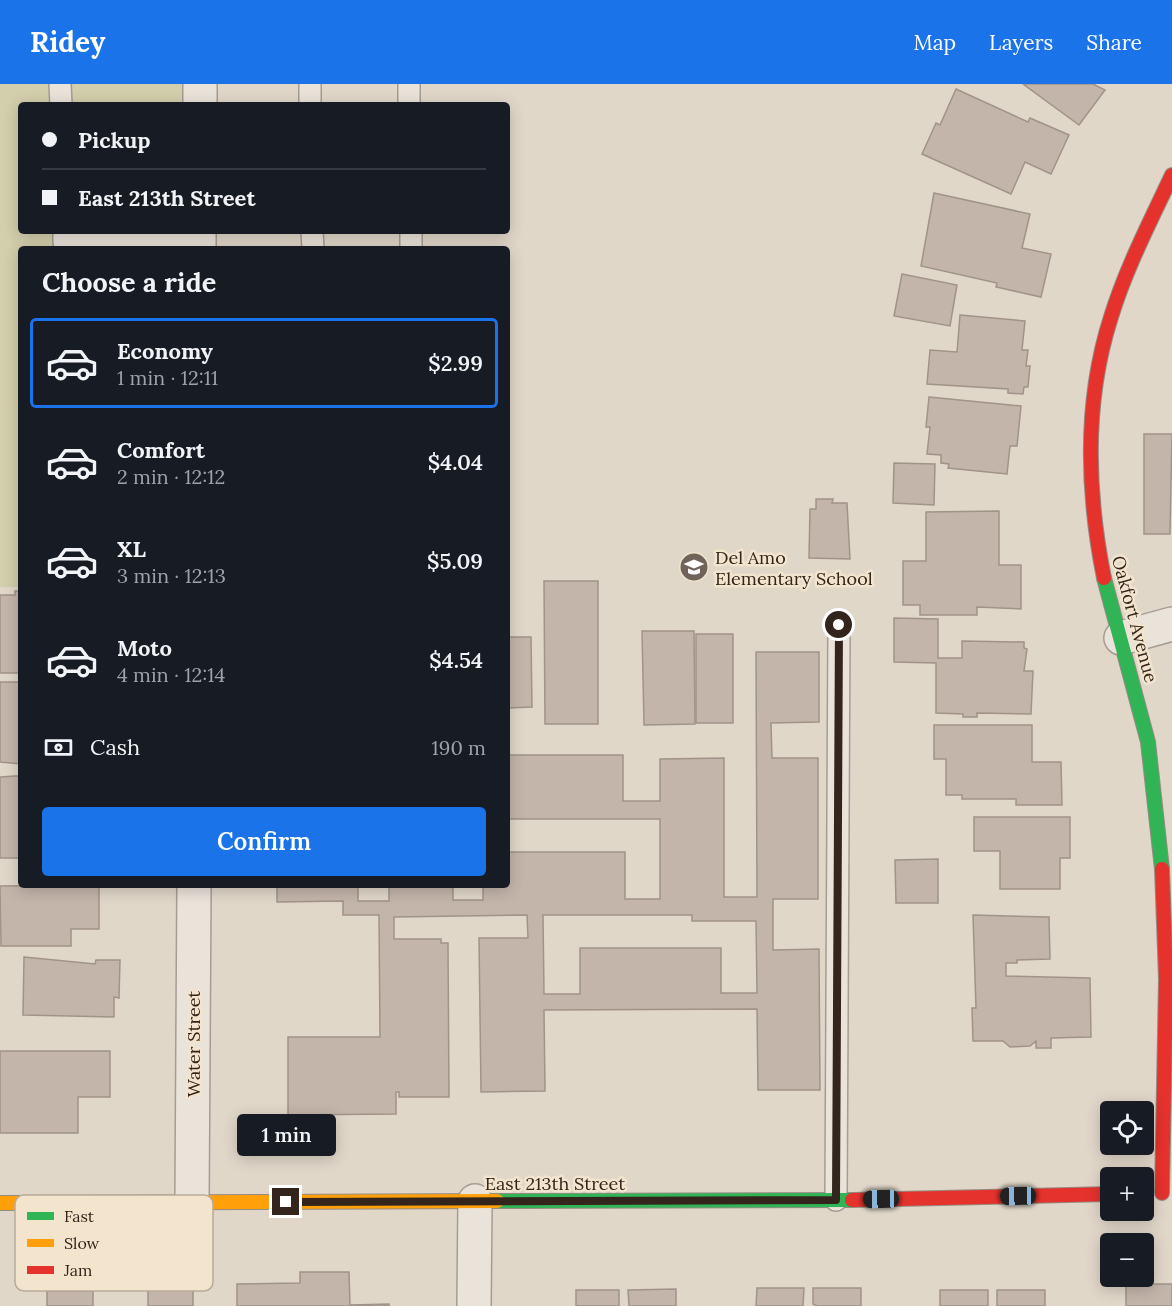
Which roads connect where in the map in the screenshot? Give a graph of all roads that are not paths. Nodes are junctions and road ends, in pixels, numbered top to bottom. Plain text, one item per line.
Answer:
1 (60, 84) edge
2 (200, 84) edge
3 (310, 84) edge
4 (409, 84) edge
5 (61, 102) edge
6 (200, 102) edge
7 (310, 102) edge
8 (409, 102) edge
9 (1172, 175) edge
10 (64, 234) edge
11 (199, 241) edge
12 (1172, 624) edge
13 (839, 625) dead end
14 (1121, 638) junction
15 (194, 888) edge
16 (1167, 1193) edge
17 (1100, 1194) edge
18 (192, 1195) edge
19 (836, 1200) junction
20 (475, 1201) junction
21 (213, 1203) edge
22 (474, 1306) edge

1 - 5 lane
2 - 6 street
3 - 7 lane
4 - 8 lane
9 - 14 street, Oakfort Avenue
10 - 11 lane
12 - 14 street
13 - 19 lane
14 - 16 street, Oakfort Avenue
15 - 18 street, Water Street
17 - 19 street, East 213th Street
19 - 20 street, East 213th Street
20 - 21 street, East 213th Street
20 - 22 street

